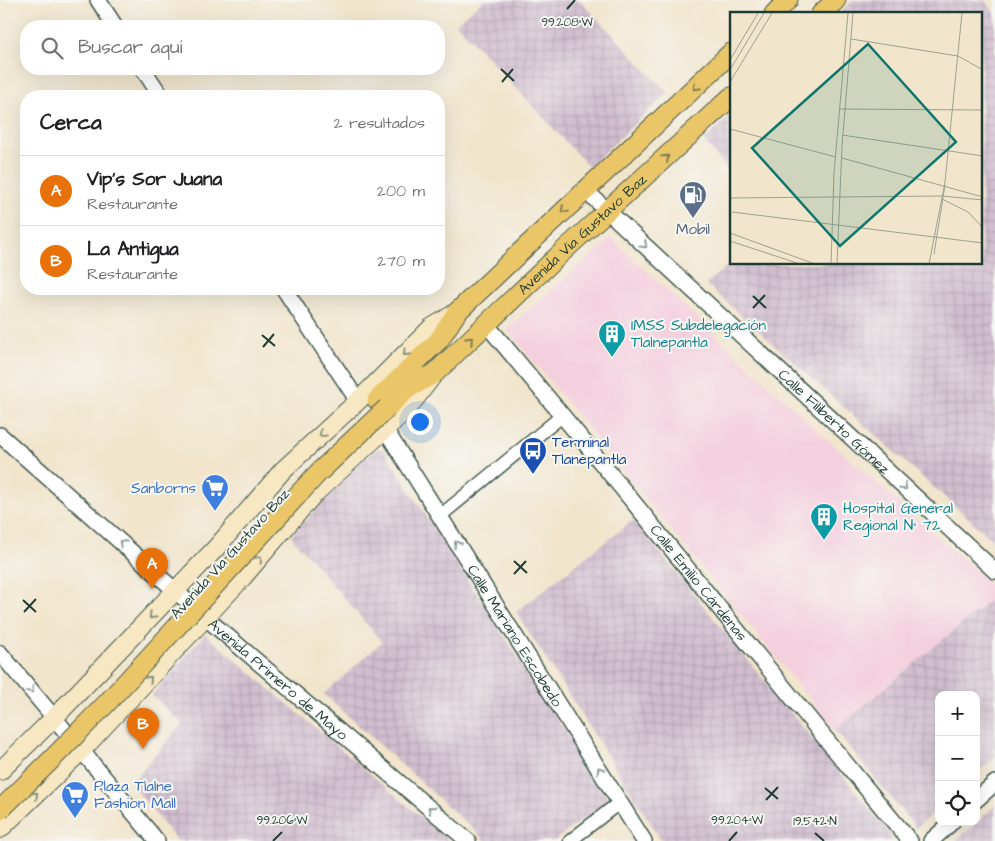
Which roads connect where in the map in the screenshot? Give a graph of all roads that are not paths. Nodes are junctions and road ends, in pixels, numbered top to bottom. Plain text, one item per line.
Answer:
1 (98, 0) edge
2 (788, 0) edge
3 (836, 0) edge
4 (776, 12) edge
5 (823, 12) edge
6 (111, 20) edge
7 (730, 54) edge
8 (147, 75) edge
9 (157, 90) edge
10 (730, 98) edge
11 (585, 190) junction
12 (608, 212) junction
13 (288, 295) edge
14 (457, 312) junction
15 (486, 324) junction
16 (435, 373) junction
17 (358, 401) junction
18 (382, 404) junction
19 (563, 415) junction
20 (385, 428) junction
21 (0, 435) edge
22 (440, 516) junction
23 (216, 548) junction
24 (995, 571) edge
25 (243, 577) junction
26 (176, 591) junction
27 (206, 618) junction
28 (0, 653) edge
29 (54, 718) junction
30 (82, 750) junction
31 (0, 771) edge
32 (995, 783) edge
33 (0, 796) edge
34 (980, 796) edge
35 (620, 802) junction
36 (0, 810) edge
37 (948, 826) edge
38 (0, 829) edge
39 (157, 841) edge
40 (468, 841) edge
41 (570, 841) edge
42 (644, 841) edge
43 (910, 841) edge
44 (931, 841) edge

1 - 6 street
2 - 4 main road
3 - 5 main road
7 -> 11 main road, Avenida Via Gustavo Baz
8 - 9 street
12 -> 10 main road, Avenida Via Gustavo Baz
11 - 12 street, Calle Filiberto Gómez
11 -> 14 main road, Avenida Via Gustavo Baz
12 - 15 main road, Avenida Via Gustavo Baz
12 -> 24 street, Calle Filiberto Gómez
13 - 17 street
14 -> 17 main road, Avenida Via Gustavo Baz
14 - 18 main road, Avenida Via Gustavo Baz
16 -> 15 main road, Avenida Via Gustavo Baz
15 - 19 street, Calle Emilio Cárdenas
16 - 18 main road, Avenida Via Gustavo Baz
16 - 20 main road, Avenida Via Gustavo Baz
17 -> 23 main road, Avenida Via Gustavo Baz
18 - 33 main road, Avenida Via Gustavo Baz
18 - 36 main road, Avenida Via Gustavo Baz, bridge
19 - 22 street
19 - 43 street, Calle Emilio Cárdenas
20 - 22 street, Calle Mariano Escobedo
25 -> 20 main road, Avenida Via Gustavo Baz
26 -> 21 street, Avenida Primero de Mayo
35 -> 22 street, Calle Mariano Escobedo
23 - 25 main road
23 - 26 main road, Avenida Via Gustavo Baz
25 - 27 main road, Avenida Via Gustavo Baz
26 - 27 street, Avenida Primero de Mayo
26 -> 29 main road, Avenida Via Gustavo Baz
30 -> 27 main road, Avenida Via Gustavo Baz
40 -> 27 street, Avenida Primero de Mayo
28 -> 29 street
29 - 30 street
29 - 31 main road, Avenida Via Gustavo Baz
38 -> 30 main road, Avenida Via Gustavo Baz
30 - 39 street
32 - 34 street
35 - 41 street
35 - 42 street, Calle Mariano Escobedo
37 - 44 street

